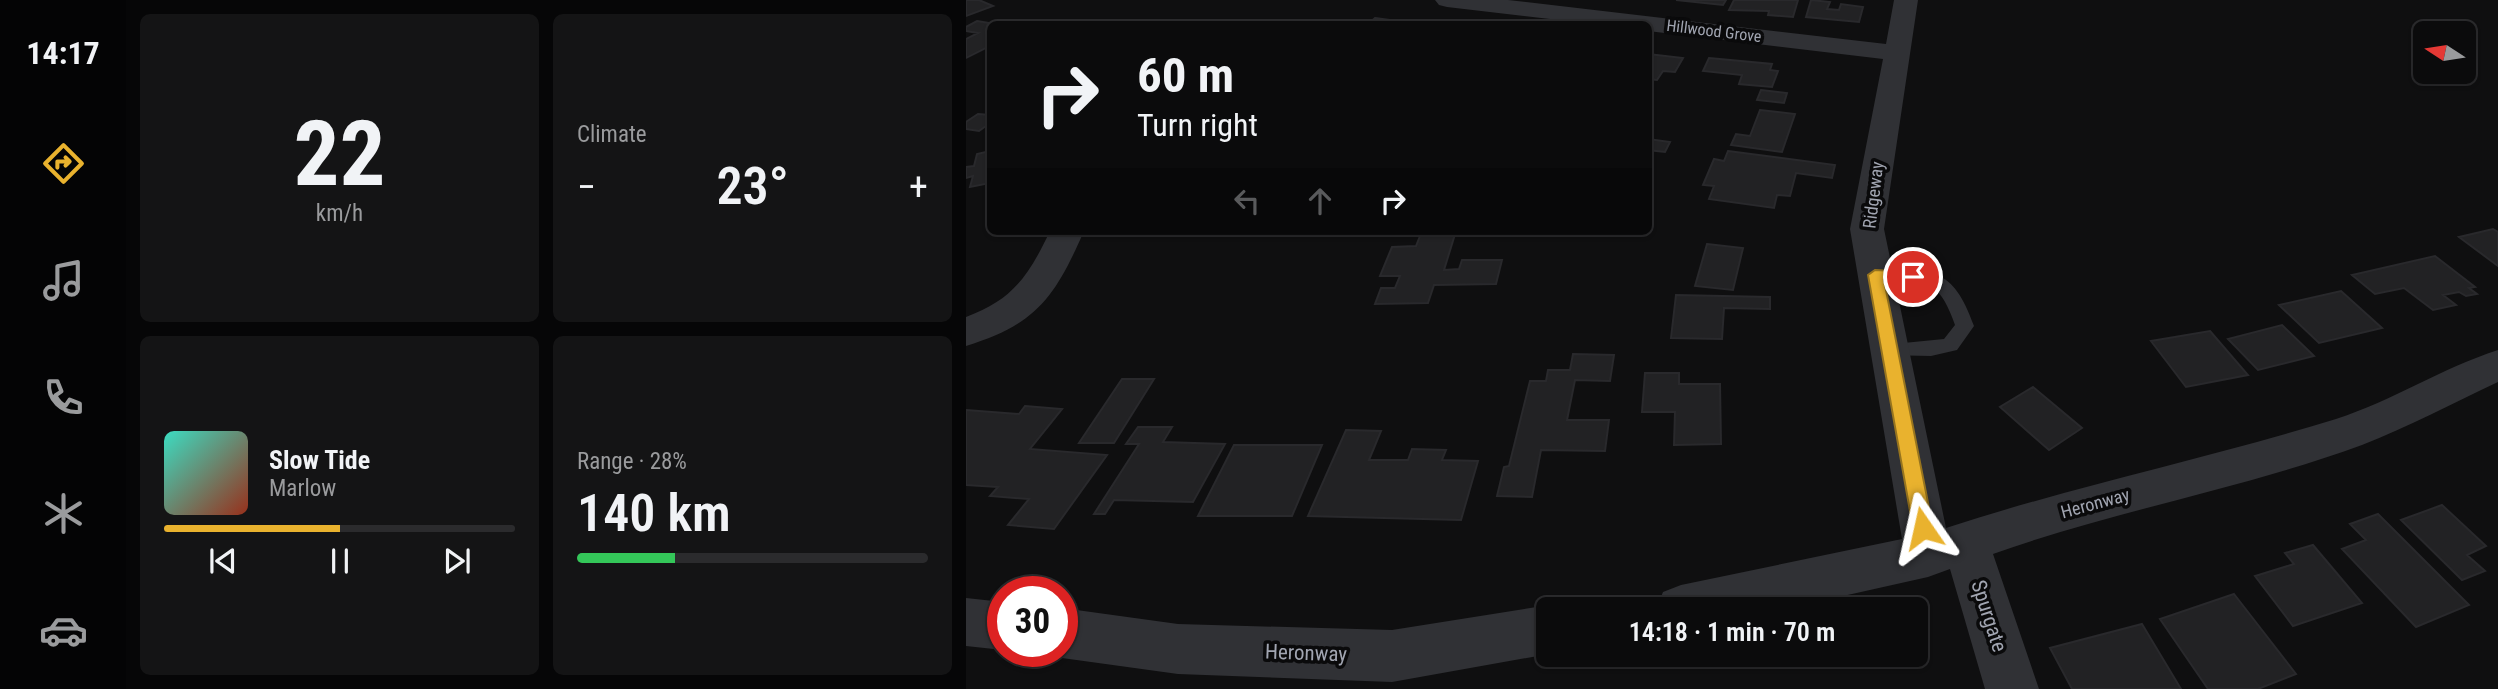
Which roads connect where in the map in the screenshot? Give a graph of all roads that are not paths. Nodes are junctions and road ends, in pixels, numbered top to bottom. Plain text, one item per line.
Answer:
1 (1447, 0) edge
2 (1906, 0) edge
3 (1625, 21) edge
4 (1652, 24) edge
5 (1897, 53) junction
6 (1064, 235) edge
7 (1875, 275) junction
8 (966, 332) edge
9 (1890, 350) junction
10 (2498, 365) edge
11 (1946, 549) junction
12 (1734, 597) edge
13 (966, 622) edge
14 (987, 624) edge
15 (1536, 633) edge
16 (1078, 635) edge
17 (2012, 689) edge

1 - 3 street, Hillwood Grove
2 - 5 street, Ridgeway
4 - 5 street, Hillwood Grove
5 - 7 street, Ridgeway
6 - 8 street
7 - 9 street, Ridgeway
7 - 9 lane
9 - 11 street, Ridgeway
10 - 11 street, Heronway
11 - 12 street, Heronway
11 - 17 street, Spurgate
13 - 14 street
15 - 16 street, Heronway

